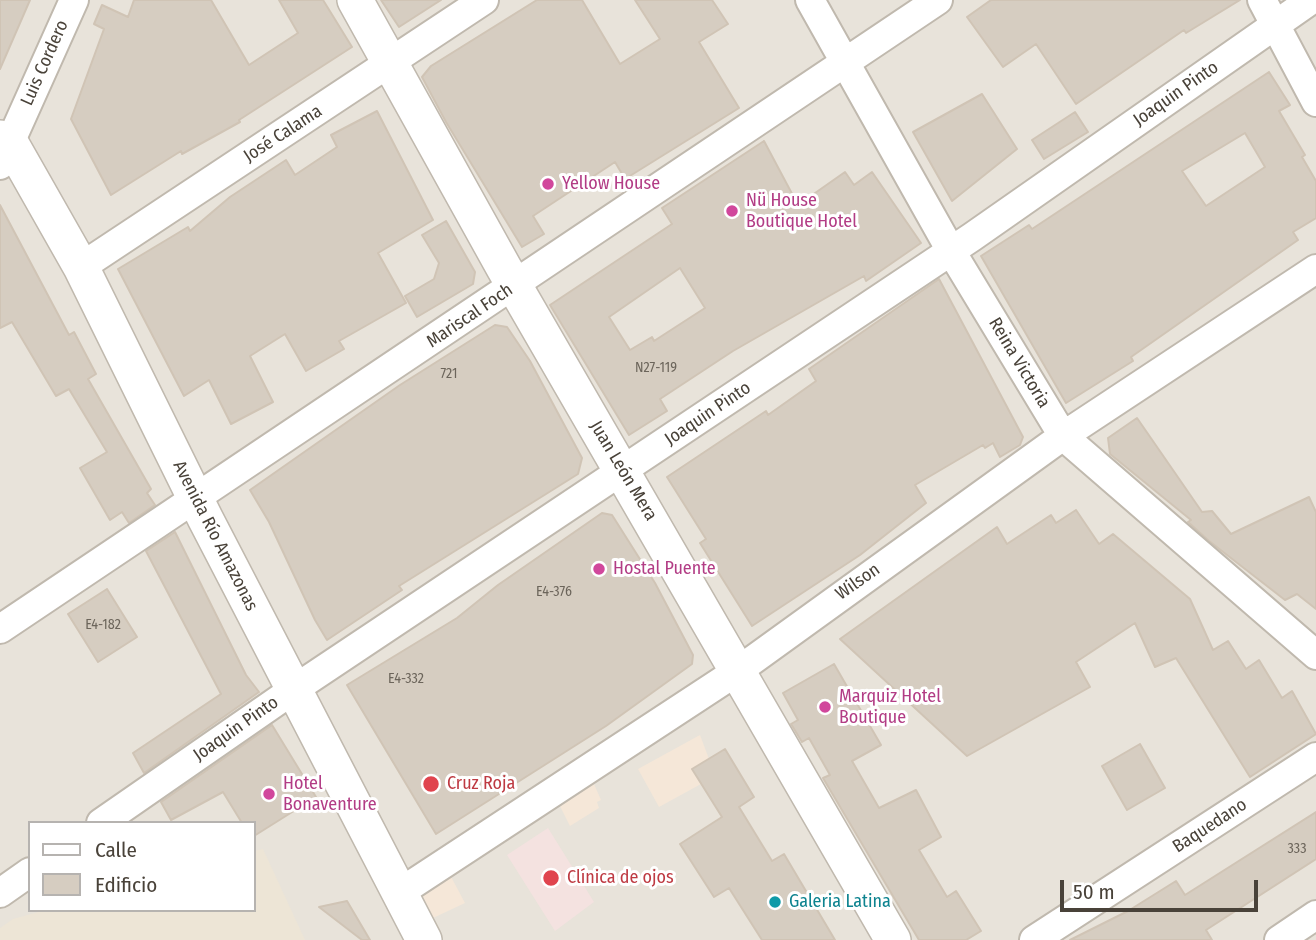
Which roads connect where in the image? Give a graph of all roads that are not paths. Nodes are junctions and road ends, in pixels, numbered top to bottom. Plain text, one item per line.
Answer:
1 (74, 0) edge
2 (355, 0) edge
3 (484, 0) edge
4 (810, 0) edge
5 (938, 0) edge
6 (1262, 0) edge
7 (1311, 0) edge
8 (1275, 25) junction
9 (391, 63) junction
10 (845, 64) junction
11 (1316, 102) edge
12 (3, 148) edge
13 (951, 251) junction
14 (82, 267) junction
15 (1316, 269) edge
16 (514, 286) junction
17 (1063, 436) junction
18 (623, 471) junction
19 (195, 498) junction
20 (0, 629) edge
21 (1316, 655) edge
22 (739, 670) junction
23 (293, 690) junction
24 (1316, 757) edge
25 (104, 821) edge
26 (28, 873) edge
27 (0, 893) edge
28 (399, 893) junction
29 (1316, 915) edge
30 (424, 940) edge
31 (893, 940) edge
32 (1034, 940) edge
33 (1279, 940) edge

1 - 12 street, Luis Cordero
2 - 9 street, Juan León Mera
3 - 9 street, José Calama
4 - 10 street, Reina Victoria
5 - 10 street, Mariscal Foch
6 - 8 street
7 - 8 street, Joaquin Pinto
8 - 11 street
8 - 13 street, Joaquin Pinto
9 - 14 street, José Calama
9 - 16 street, Juan León Mera
10 - 13 street, Reina Victoria
10 - 16 street, Mariscal Foch
12 - 14 street, Avenida Río Amazonas
13 - 17 street, Reina Victoria
13 - 18 street, Joaquin Pinto
14 - 19 street, Avenida Río Amazonas
15 - 17 street, Wilson
16 - 18 street, Juan León Mera
16 - 19 street, Mariscal Foch
17 - 21 street, Reina Victoria
17 - 22 street, Wilson
18 - 22 street, Juan León Mera
18 - 23 street, Joaquin Pinto
19 - 20 street, Mariscal Foch
19 - 23 street, Avenida Río Amazonas
22 - 28 street, Wilson
22 - 31 street, Juan León Mera
23 - 25 street, Joaquin Pinto
23 - 28 street, Avenida Río Amazonas
24 - 32 street, Baquedano
26 - 27 street
28 - 30 street, Avenida Río Amazonas
29 - 33 street

